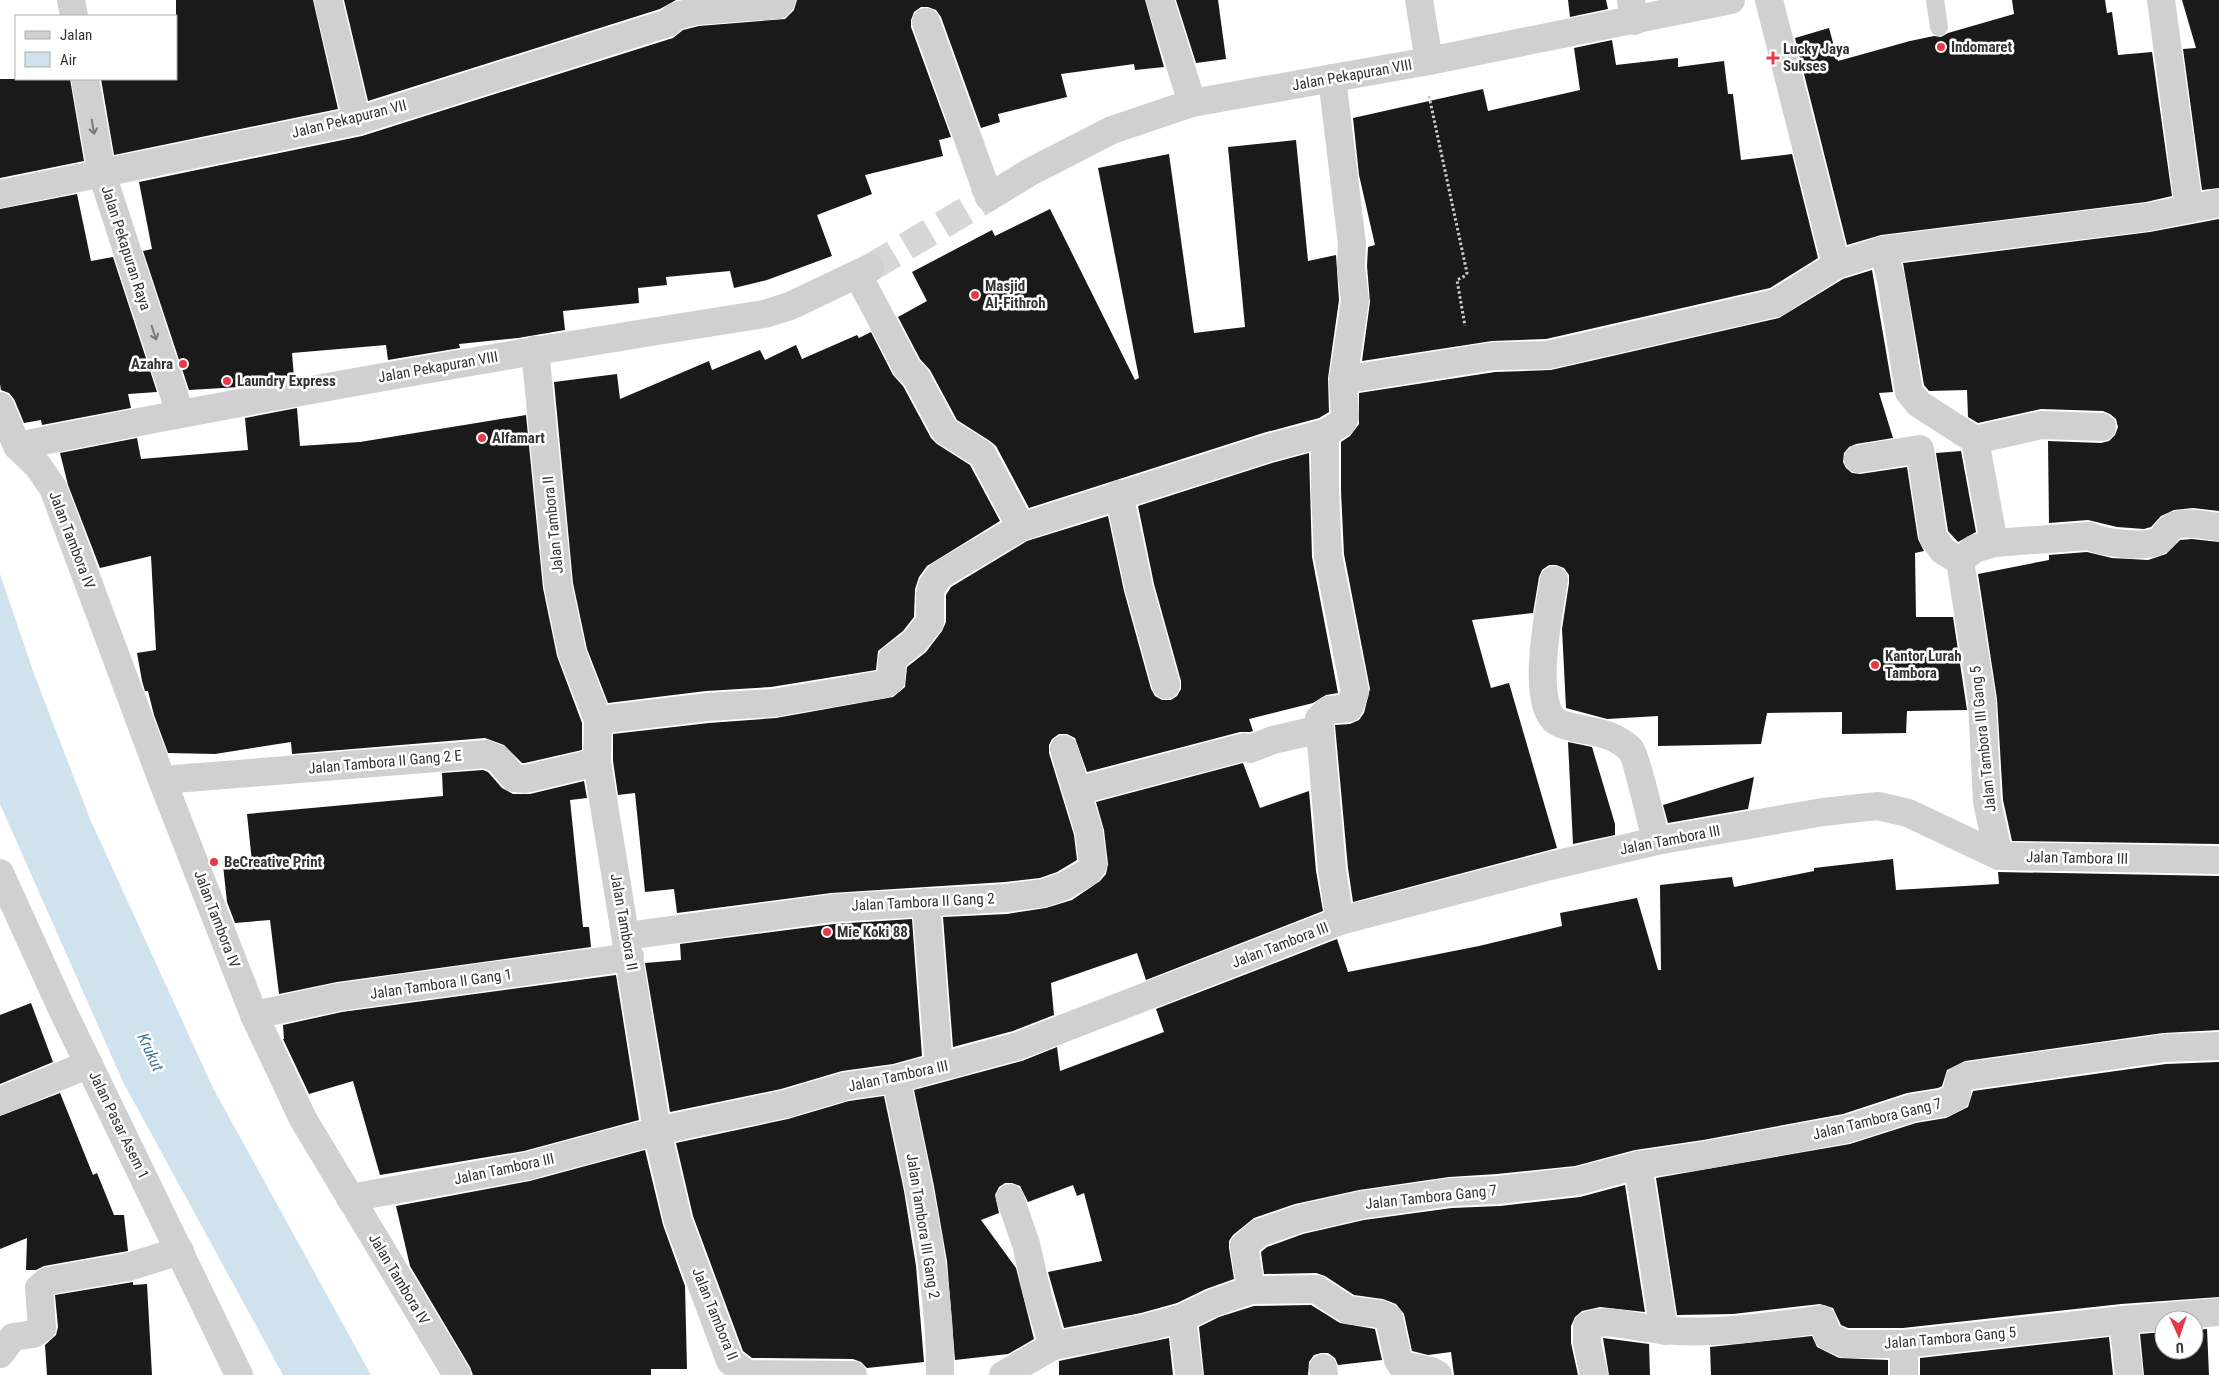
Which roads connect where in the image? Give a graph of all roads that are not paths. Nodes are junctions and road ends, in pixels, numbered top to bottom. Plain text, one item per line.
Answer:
1 (71, 0) edge
2 (328, 0) edge
3 (782, 0) edge
4 (1160, 0) edge
5 (1419, 0) edge
6 (1731, 0) edge
7 (1769, 0) edge
8 (1935, 0) edge
9 (2161, 0) edge
10 (1632, 11) edge
11 (666, 12) edge
12 (74, 15) edge
13 (926, 22) dead end
14 (1939, 27) dead end
15 (1429, 61) junction
16 (1332, 78) junction
17 (85, 80) edge
18 (1192, 103) junction
19 (357, 121) junction
20 (102, 174) junction
21 (0, 194) edge
22 (2219, 203) edge
23 (2189, 209) junction
24 (1883, 250) junction
25 (1836, 265) junction
26 (535, 350) junction
27 (1343, 380) junction
28 (0, 406) edge
29 (180, 413) junction
30 (2102, 427) dead end
31 (1325, 433) junction
32 (1975, 440) junction
33 (6, 449) edge
34 (1858, 459) dead end
35 (1119, 494) junction
36 (1021, 527) junction
37 (2219, 527) edge
38 (1994, 544) junction
39 (1960, 561) junction
40 (1554, 580) dead end
41 (1166, 685) dead end
42 (598, 720) junction
43 (1320, 729) junction
44 (1064, 749) dead end
45 (597, 762) junction
46 (162, 780) junction
47 (1077, 791) junction
48 (1656, 841) junction
49 (1998, 856) junction
50 (2219, 860) edge
51 (0, 873) edge
52 (926, 902) junction
53 (1340, 922) junction
54 (628, 946) junction
55 (254, 1015) junction
56 (2219, 1046) edge
57 (90, 1064) junction
58 (939, 1067) junction
59 (896, 1078) junction
60 (0, 1101) edge
61 (657, 1131) junction
62 (1638, 1165) junction
63 (350, 1198) junction
64 (1010, 1198) dead end
65 (180, 1251) junction
66 (1251, 1290) junction
67 (2219, 1312) edge
68 (1182, 1318) junction
69 (2123, 1320) junction
70 (1664, 1331) junction
71 (1904, 1344) junction
72 (1053, 1346) junction
73 (0, 1354) edge
74 (239, 1375) edge
75 (456, 1375) edge
76 (853, 1375) edge
77 (940, 1375) edge
78 (1003, 1375) edge
79 (1189, 1375) edge
80 (1438, 1375) edge
81 (1594, 1375) edge
82 (1904, 1375) edge
83 (2129, 1375) edge

1 - 12 street
2 - 19 street
3 - 11 street, Jalan Pekapuran VII
4 - 18 street
5 - 15 street
6 - 10 street, Jalan Pekapuran VIII
7 - 25 street
8 - 14 lane
9 - 23 street
10 - 15 street, Jalan Pekapuran VIII
11 - 19 street, Jalan Pekapuran VII
13 - 18 street, Jalan Pekapuran VIII
15 - 16 street, Jalan Pekapuran VIII
16 - 18 street, Jalan Pekapuran VIII
16 - 27 street
17 -> 20 street, Jalan Pekapuran Raya
19 - 20 street, Jalan Pekapuran VII
20 - 21 street, Jalan Pekapuran VII
20 -> 29 street, Jalan Pekapuran Raya
22 - 23 street
23 - 24 street
24 - 25 street
24 - 32 street
25 - 27 street
26 - 29 street, Jalan Pekapuran VIII
26 - 36 street, Jalan Pekapuran VIII
26 - 42 street, Jalan Tambora II
27 - 31 street
28 - 33 street
29 - 33 street, Jalan Pekapuran VIII
30 - 32 street
31 - 35 street
31 - 43 street
32 - 38 street
33 - 46 street, Jalan Tambora IV
34 - 39 street
35 - 36 street
35 - 41 street
36 - 42 street
37 - 38 street
38 - 39 street
39 - 49 street, Jalan Tambora III Gang 5
40 - 48 street
42 - 45 street, Jalan Tambora II
43 - 47 street
43 - 53 street
44 - 47 street, Jalan Tambora II Gang 2
45 - 46 street, Jalan Tambora II Gang 2 E
45 - 54 street, Jalan Tambora II
46 - 55 street, Jalan Tambora IV
47 - 52 street, Jalan Tambora II Gang 2
48 - 49 street, Jalan Tambora III
48 - 53 street, Jalan Tambora III
49 - 50 street, Jalan Tambora III
51 - 57 street, Jalan Pasar Asem 1
52 - 54 street, Jalan Tambora II Gang 2
52 - 58 street
53 - 58 street, Jalan Tambora III
54 - 55 street, Jalan Tambora II Gang 1
54 - 61 street, Jalan Tambora II
55 - 63 street, Jalan Tambora IV
56 - 62 street, Jalan Tambora Gang 7
57 - 60 street
57 - 65 street, Jalan Pasar Asem 1
58 - 59 street, Jalan Tambora III
59 - 61 street, Jalan Tambora III
59 - 77 street, Jalan Tambora III Gang 2
61 - 63 street, Jalan Tambora III
61 - 76 street, Jalan Tambora II
62 - 66 street, Jalan Tambora Gang 7
62 - 70 street
63 - 75 street, Jalan Tambora IV
64 - 72 street
65 - 73 street
65 - 74 street, Jalan Pasar Asem 1
66 - 68 street
66 - 80 street
67 - 69 street, Jalan Tambora Gang 5
68 - 72 street
68 - 79 street
69 - 71 street, Jalan Tambora Gang 5
69 - 83 street
70 - 71 street, Jalan Tambora Gang 5
70 - 81 street
71 - 82 street
72 - 78 street

